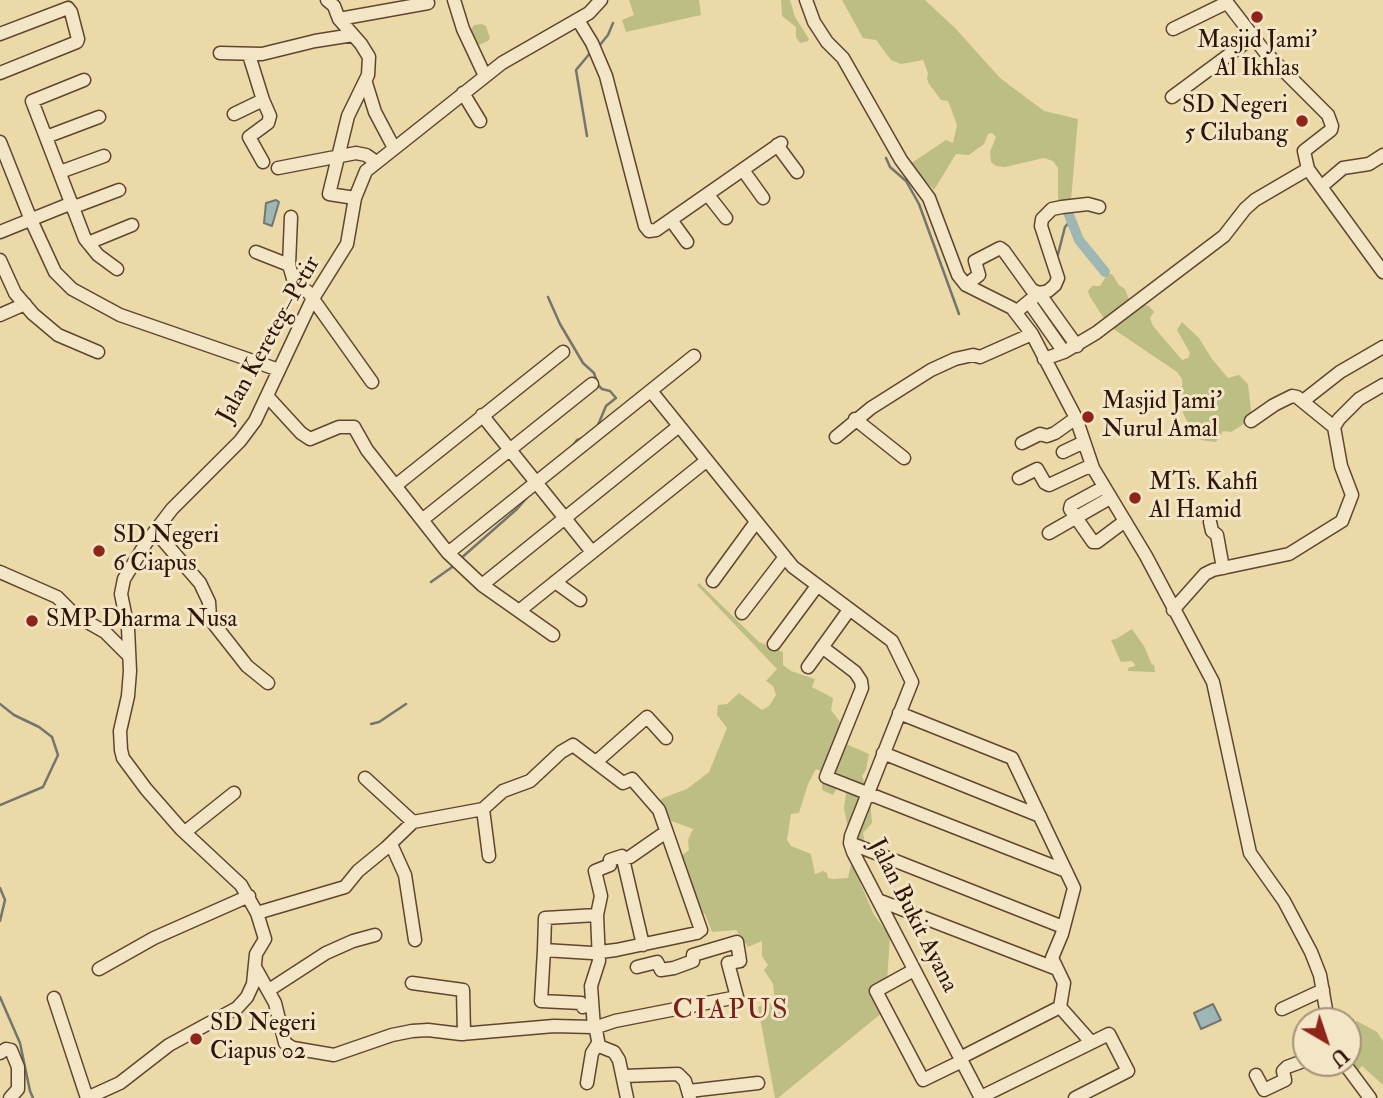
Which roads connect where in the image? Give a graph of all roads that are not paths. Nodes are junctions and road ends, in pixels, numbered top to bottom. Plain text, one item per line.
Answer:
1 (327, 0) edge
2 (454, 0) edge
3 (601, 0) edge
4 (806, 0) edge
5 (1226, 1) edge
6 (428, 3) dead end
7 (392, 5) edge
8 (369, 7) edge
9 (338, 19) junction
10 (578, 20) junction
11 (1173, 29) dead end
12 (0, 34) edge
13 (353, 35) junction
14 (1253, 37) junction
15 (220, 53) dead end
16 (249, 55) junction
17 (0, 73) edge
18 (485, 76) junction
19 (84, 80) dead end
20 (366, 83) junction
21 (463, 93) junction
22 (1172, 97) dead end
23 (262, 100) junction
24 (234, 114) dead end
25 (99, 117) dead end
26 (480, 121) dead end
27 (46, 137) junction
28 (0, 142) edge
29 (394, 148) junction
30 (337, 155) junction
31 (1383, 155) edge
32 (104, 156) dead end
33 (263, 162) dead end
34 (376, 162) junction
35 (278, 168) dead end
36 (1308, 169) junction
37 (743, 170) junction
38 (60, 172) junction
39 (797, 172) dead end
40 (1322, 186) junction
41 (119, 190) dead end
42 (708, 195) junction
43 (355, 198) junction
44 (763, 198) dead end
45 (73, 205) junction
46 (1099, 207) dead end
47 (291, 217) dead end
48 (726, 218) dead end
49 (30, 220) junction
50 (671, 220) junction
51 (132, 225) dead end
52 (0, 232) edge
53 (687, 242) dead end
54 (88, 243) junction
55 (256, 252) dead end
56 (289, 265) junction
57 (2, 269) edge
58 (117, 269) dead end
59 (1383, 272) edge
60 (966, 285) junction
61 (1034, 298) junction
62 (312, 300) junction
63 (25, 304) junction
64 (1016, 312) junction
65 (0, 315) edge
66 (1032, 334) junction
67 (1077, 346) junction
68 (1383, 347) edge
69 (98, 352) dead end
70 (563, 352) dead end
71 (1063, 352) junction
72 (694, 356) dead end
73 (1044, 359) junction
74 (279, 370) junction
75 (372, 382) dead end
76 (592, 384) dead end
77 (1383, 385) edge
78 (651, 391) junction
79 (268, 397) junction
80 (1303, 401) junction
81 (482, 415) junction
82 (1076, 418) junction
83 (855, 419) junction
84 (1251, 421) dead end
85 (679, 426) junction
86 (1334, 427) junction
87 (836, 437) dead end
88 (1084, 442) junction
89 (1022, 443) dead end
90 (510, 450) junction
91 (1063, 452) dead end
92 (904, 458) dead end
93 (706, 461) junction
94 (1092, 465) junction
95 (1019, 478) dead end
96 (537, 483) junction
97 (395, 486) junction
98 (1107, 493) junction
99 (565, 518) junction
100 (1076, 518) junction
101 (422, 520) junction
102 (1125, 521) junction
103 (757, 522) junction
104 (1210, 522) dead end
105 (155, 531) junction
106 (1049, 533) dead end
107 (592, 552) junction
108 (448, 553) junction
109 (785, 557) junction
110 (1223, 568) junction
111 (0, 572) edge
112 (713, 581) dead end
113 (555, 582) junction
114 (482, 585) junction
115 (817, 586) junction
116 (580, 600) dead end
117 (849, 610) junction
118 (1173, 610) junction
119 (519, 611) junction
120 (742, 614) dead end
121 (553, 635) dead end
122 (774, 644) dead end
123 (822, 648) junction
124 (129, 656) junction
125 (807, 667) dead end
126 (268, 683) dead end
127 (899, 713) junction
128 (666, 738) dead end
129 (883, 753) junction
130 (596, 762) junction
131 (365, 778) dead end
132 (234, 793) dead end
133 (867, 794) junction
134 (483, 809) junction
135 (1040, 816) junction
136 (412, 822) junction
137 (185, 832) junction
138 (666, 832) junction
139 (850, 843) junction
140 (391, 844) junction
141 (489, 856) dead end
142 (623, 859) junction
143 (1066, 872) junction
144 (249, 896) junction
145 (878, 900) junction
146 (257, 914) junction
147 (597, 915) junction
148 (1063, 927) junction
149 (375, 935) dead end
150 (415, 940) dead end
151 (643, 945) junction
152 (544, 950) junction
153 (600, 952) junction
154 (637, 967) dead end
155 (99, 969) dead end
156 (256, 969) junction
157 (1057, 969) junction
158 (914, 970) junction
159 (412, 984) dead end
160 (269, 990) junction
161 (1323, 990) junction
162 (54, 998) dead end
163 (592, 1005) junction
164 (1060, 1007) junction
165 (1326, 1007) edge
166 (1282, 1009) dead end
167 (594, 1028) junction
168 (464, 1034) junction
169 (1091, 1042) junction
170 (597, 1045) junction
171 (0, 1053) edge
172 (961, 1059) junction
173 (1292, 1065) edge
174 (1256, 1075) dead end
175 (624, 1076) junction
176 (1354, 1077) edge
177 (587, 1083) dead end
178 (758, 1083) dead end
179 (690, 1094) edge
180 (10, 1098) edge
181 (87, 1098) edge
182 (627, 1098) edge
183 (981, 1098) edge
184 (1075, 1098) edge
185 (1370, 1098) edge

1 - 9 street
2 - 18 street
3 - 10 street, Jalan Kereteg–Petir
4 - 60 street
5 - 11 street
5 - 14 street
6 - 7 street
7 - 8 street
8 - 9 street
9 - 13 street
10 - 18 street, Jalan Kereteg–Petir
10 - 50 street
12 - 17 street
13 - 16 street
13 - 20 street
14 - 22 street
14 - 36 street
15 - 16 street
16 - 23 street
18 - 21 street, Jalan Kereteg–Petir
19 - 27 street
20 - 29 street
20 - 30 street
21 - 26 street
21 - 29 street, Jalan Kereteg–Petir
23 - 24 street
23 - 33 street
25 - 27 street
27 - 38 street
28 - 49 street
29 - 34 street, Jalan Kereteg–Petir
30 - 34 street
30 - 35 street
30 - 43 street
31 - 40 street
32 - 38 street
34 - 43 street, Jalan Kereteg–Petir
36 - 40 street
36 - 67 street
37 - 39 street
37 - 42 street
37 - 44 street
38 - 45 street
40 - 59 street
41 - 45 street
42 - 48 street
42 - 50 street
43 - 62 street, Jalan Kereteg–Petir
45 - 49 street
45 - 54 street
46 - 61 street
47 - 56 street
49 - 52 street
49 - 74 street
50 - 53 street
51 - 54 street
54 - 58 street
55 - 56 street
56 - 62 street
57 - 63 street
60 - 61 street
60 - 64 street
61 - 64 street
61 - 67 street
61 - 71 street
62 - 74 street, Jalan Kereteg–Petir
62 - 75 street
63 - 65 street
63 - 69 street
64 - 66 street
66 - 73 street
66 - 83 street
67 - 71 street
68 - 80 street
70 - 81 street
71 - 73 street
72 - 78 street
73 - 82 street
74 - 79 street, Jalan Kereteg–Petir
76 - 90 street
77 - 86 street
78 - 85 street, Jalan Bukit Ayana
78 - 96 street
79 - 97 street
79 - 105 street, Jalan Kereteg–Petir
80 - 84 street
80 - 86 street
81 - 90 street
81 - 97 street
82 - 88 street
82 - 89 street
83 - 87 street
83 - 92 street
85 - 93 street, Jalan Bukit Ayana
85 - 99 street
86 - 110 street
88 - 91 street
88 - 94 street
90 - 96 street
90 - 101 street
93 - 103 street, Jalan Bukit Ayana
93 - 107 street
94 - 95 street
94 - 98 street
96 - 99 street
96 - 108 street
97 - 101 street
98 - 100 street
98 - 102 street
99 - 107 street
99 - 114 street
100 - 102 street
100 - 106 street
101 - 108 street
102 - 118 street
103 - 109 street, Jalan Bukit Ayana
103 - 112 street
104 - 110 street
105 - 124 street, Jalan Kereteg–Petir
105 - 126 street
107 - 113 street
108 - 114 street
109 - 115 street, Jalan Bukit Ayana
109 - 120 street
110 - 118 street
111 - 124 street
113 - 116 street
113 - 119 street
114 - 119 street
115 - 117 street, Jalan Bukit Ayana
115 - 122 street
117 - 123 street
117 - 127 street, Jalan Bukit Ayana
118 - 161 street
119 - 121 street
123 - 125 street
123 - 133 street
124 - 137 street, Jalan Kereteg–Petir
127 - 129 street, Jalan Bukit Ayana
127 - 135 street
128 - 130 street
129 - 133 street, Jalan Bukit Ayana
129 - 135 street
130 - 134 street
130 - 138 street
131 - 136 street
132 - 137 street
133 - 139 street, Jalan Bukit Ayana
133 - 143 street
134 - 136 street
134 - 141 street
135 - 143 street
136 - 140 street
137 - 144 street, Jalan Kereteg–Petir
138 - 142 street
138 - 151 street
139 - 145 street, Jalan Bukit Ayana
139 - 148 street
140 - 146 street
140 - 150 street
142 - 147 street
142 - 151 street
143 - 148 street
144 - 146 street, Jalan Kereteg–Petir
144 - 155 street
145 - 157 street
145 - 158 street, Jalan Bukit Ayana
146 - 156 street, Jalan Kereteg–Petir
147 - 152 street
147 - 153 street
148 - 157 street
149 - 160 street
151 - 153 street
152 - 153 street
152 - 163 street
153 - 163 street
154 - 167 street
156 - 160 street
156 - 181 street, Jalan Kereteg–Petir
157 - 164 street
158 - 172 street, Jalan Bukit Ayana
158 - 172 street
159 - 168 street
160 - 168 street
161 - 165 street
161 - 166 street
162 - 181 street
163 - 167 street
164 - 169 street
164 - 172 street
167 - 168 street
167 - 170 street
169 - 183 street
169 - 184 street
170 - 175 street
170 - 177 street
171 - 180 street
172 - 183 street, Jalan Bukit Ayana
173 - 174 street
175 - 179 street
175 - 182 street
176 - 185 street
178 - 179 street

